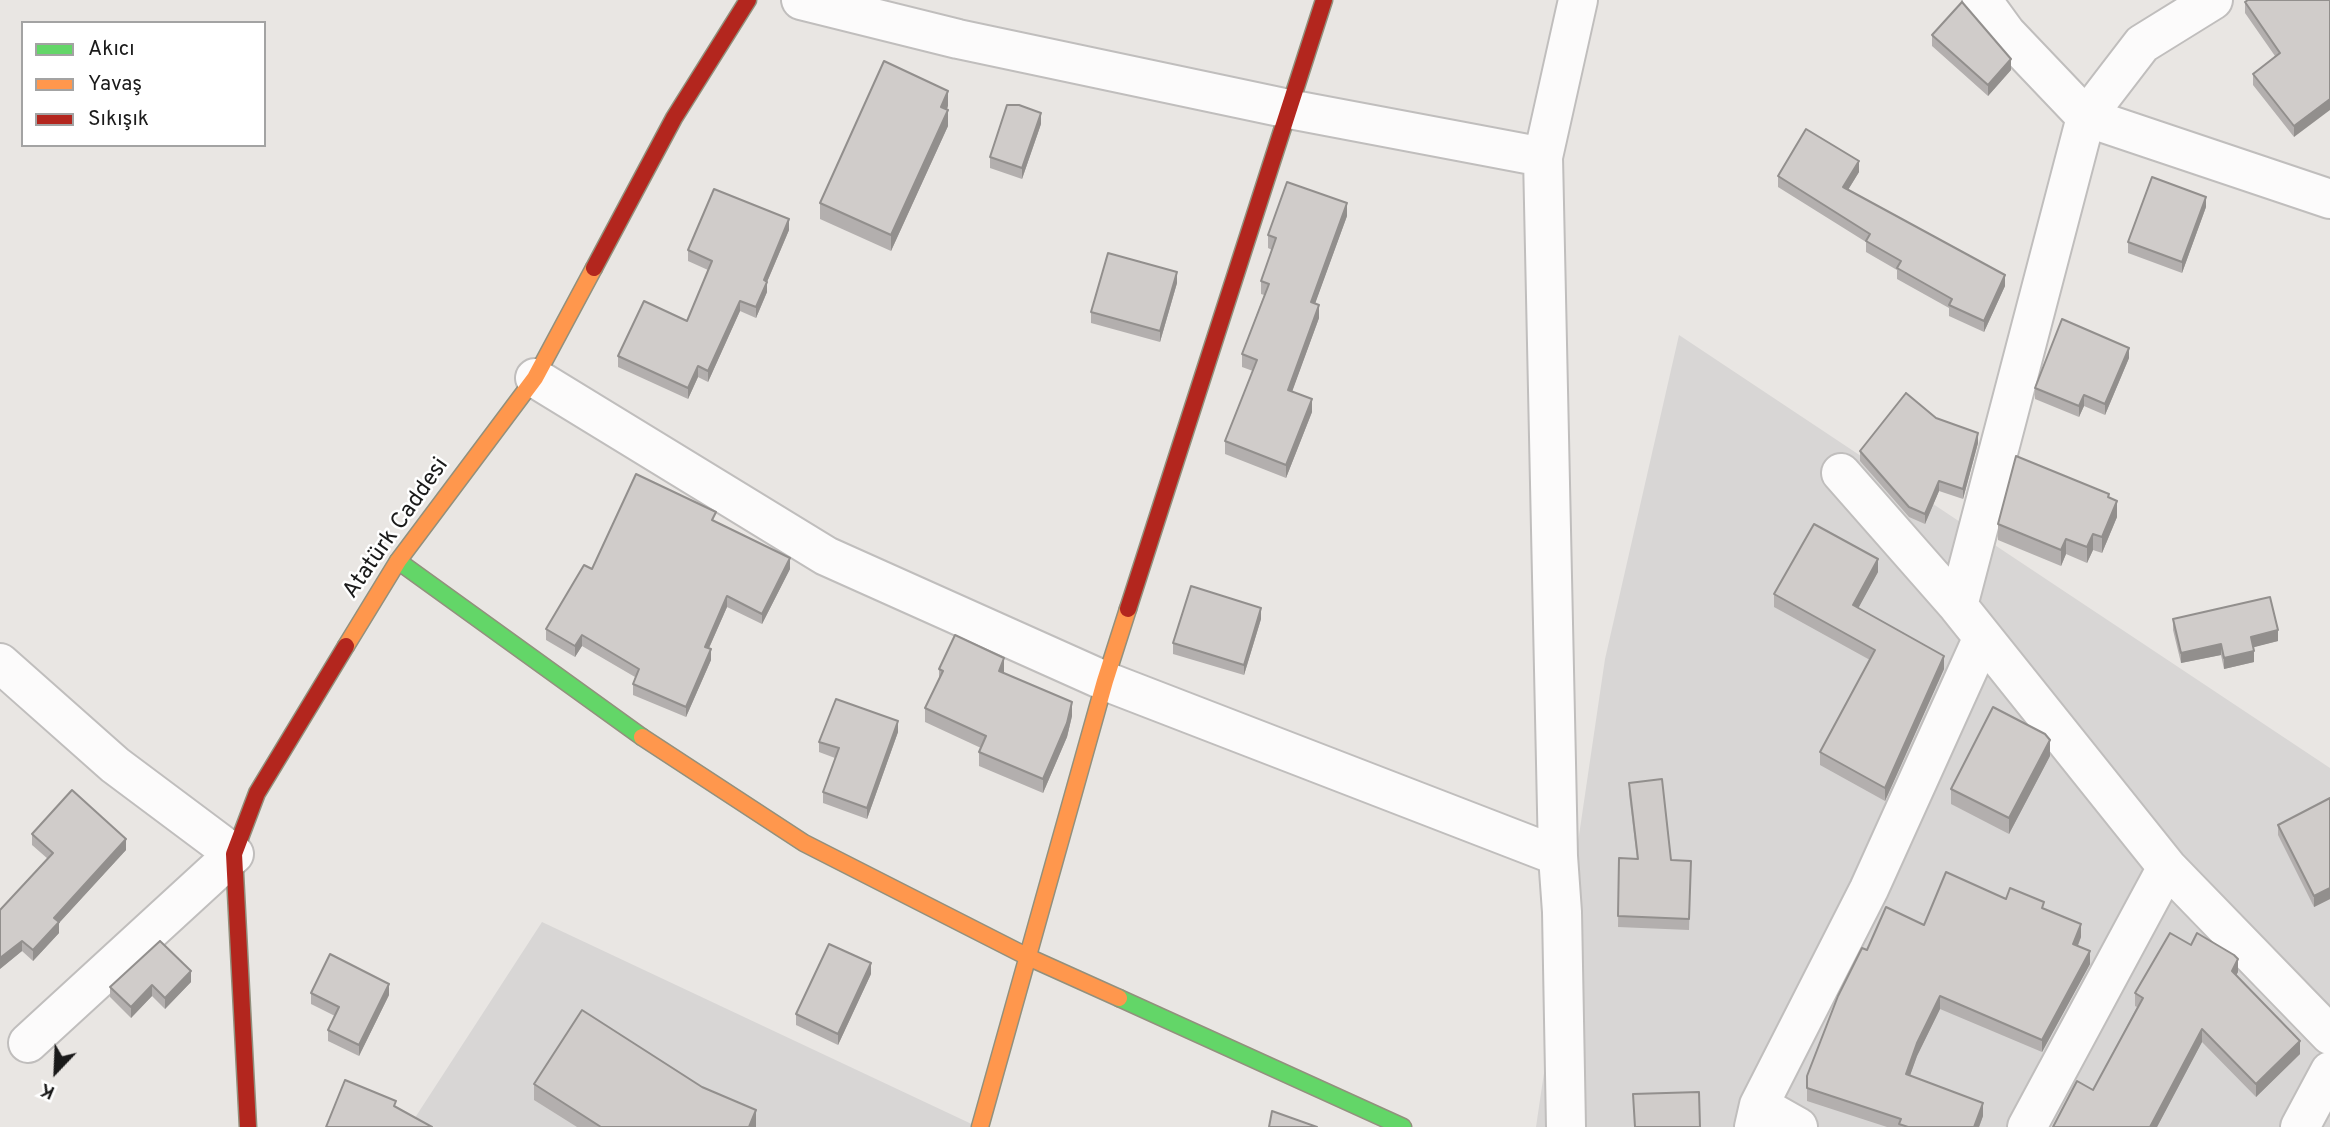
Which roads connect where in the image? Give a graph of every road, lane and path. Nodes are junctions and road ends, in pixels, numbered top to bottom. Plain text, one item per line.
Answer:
1 (748, 0) edge
2 (802, 0) edge
3 (1324, 0) edge
4 (1578, 0) edge
5 (1982, 0) edge
6 (2213, 0) edge
7 (1289, 109) junction
8 (2087, 117) junction
9 (1543, 157) junction
10 (2330, 199) edge
11 (535, 378) junction
12 (1841, 472) dead end
13 (398, 561) junction
14 (1958, 606) junction
15 (1982, 639) junction
16 (0, 663) edge
17 (1105, 681) junction
18 (234, 854) junction
19 (1558, 856) junction
20 (2167, 867) junction
21 (1028, 957) junction
22 (2330, 1035) edge
23 (27, 1043) dead end
24 (2330, 1071) edge
25 (1756, 1116) edge
26 (248, 1127) edge
27 (980, 1127) edge
28 (1402, 1127) edge
29 (1566, 1127) edge
30 (1798, 1127) edge
31 (2027, 1127) edge
32 (2301, 1127) edge

1 - 11 street, Atatürk Caddesi
2 - 7 street
3 - 7 street
4 - 9 street
5 - 8 street
6 - 8 street
7 - 9 street
7 - 17 street
8 - 10 street
8 - 14 street
9 - 19 street
11 - 13 street, Atatürk Caddesi
11 - 17 street
12 - 14 street
13 - 18 street, Atatürk Caddesi
13 - 21 street
14 - 15 street
15 - 20 street
15 - 25 street
16 - 18 street
17 - 19 street
17 - 21 street
18 - 23 street
18 - 26 street, Atatürk Caddesi
19 - 29 street
20 - 22 street
20 - 31 street
21 - 27 street
21 - 28 street
24 - 32 street
25 - 30 street

